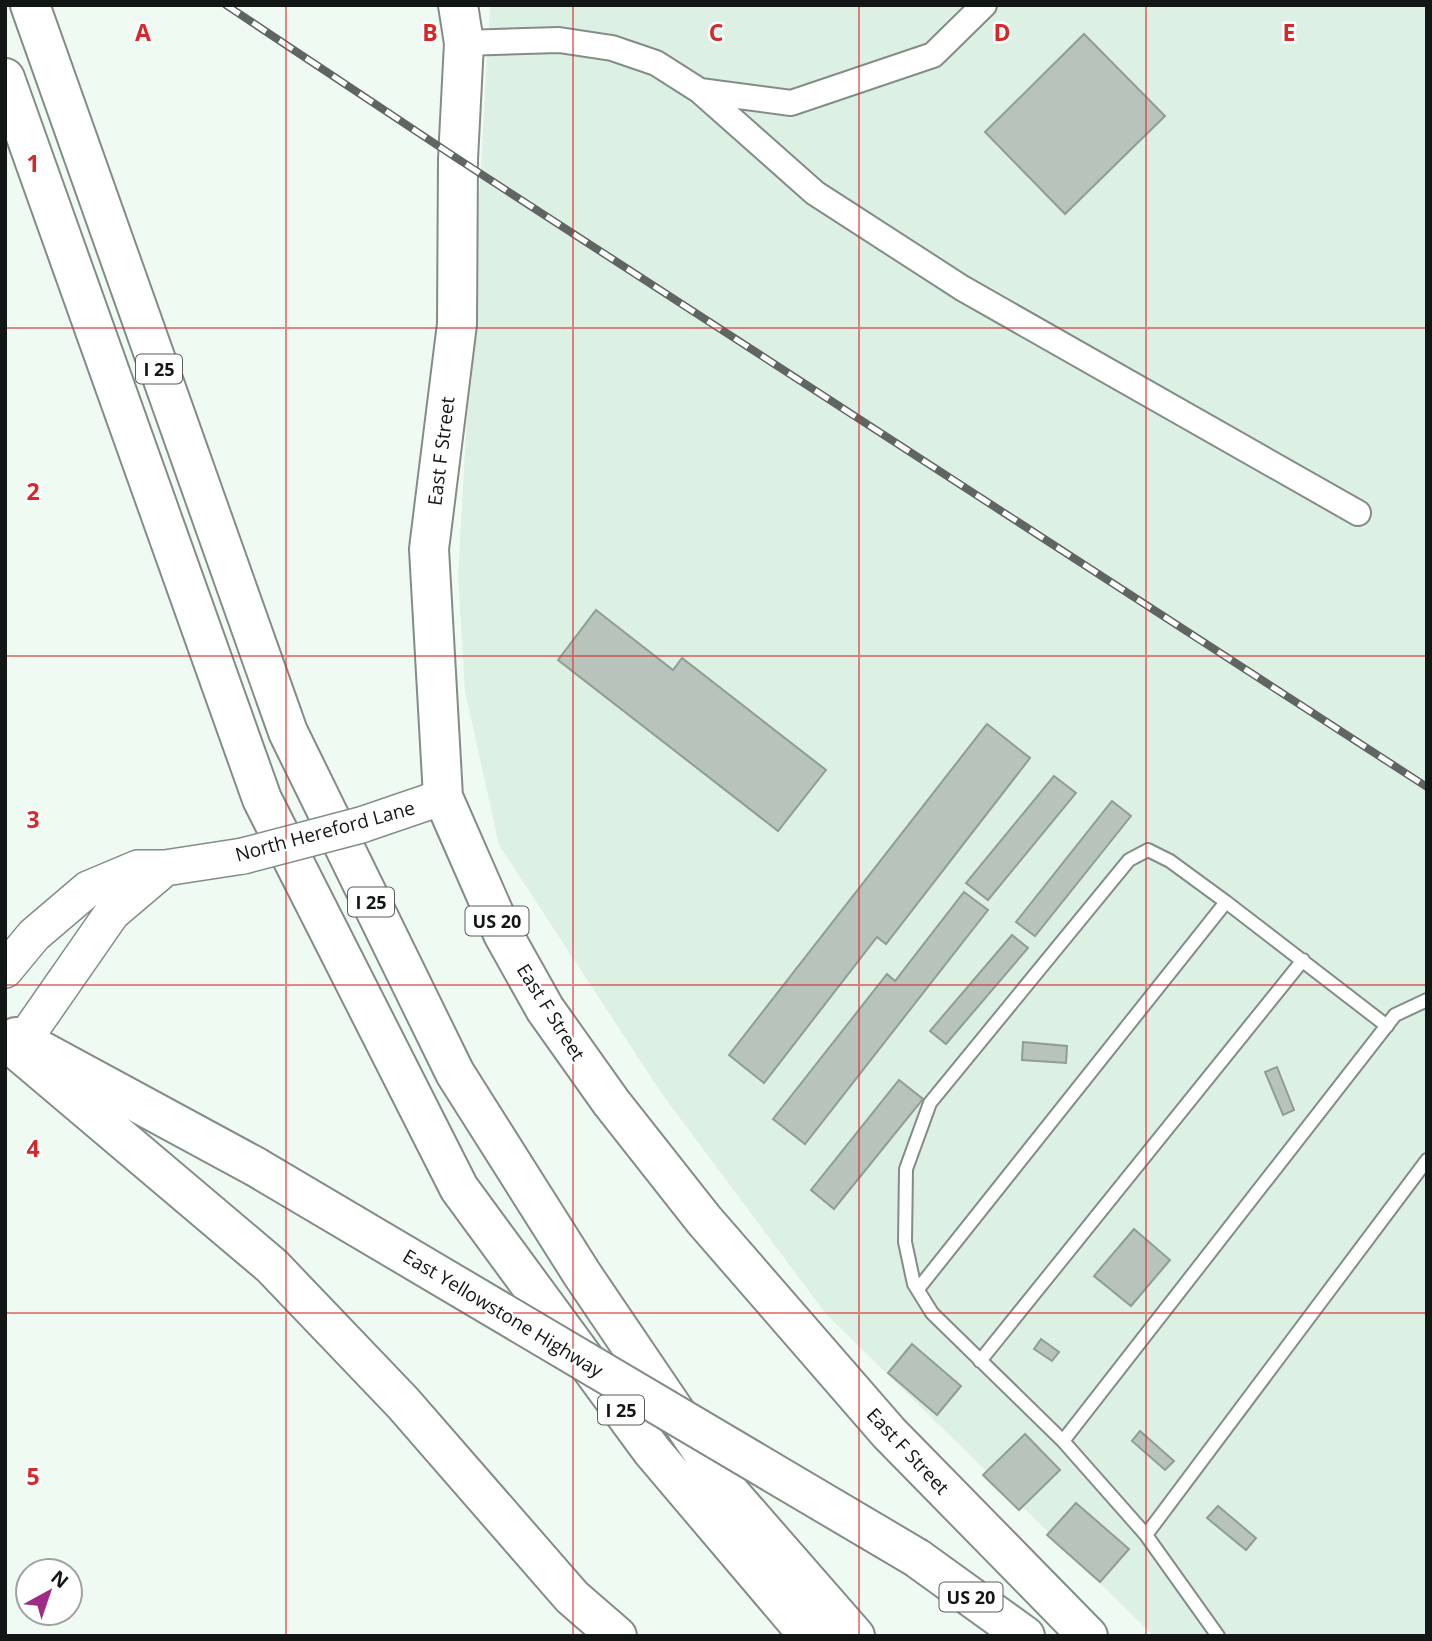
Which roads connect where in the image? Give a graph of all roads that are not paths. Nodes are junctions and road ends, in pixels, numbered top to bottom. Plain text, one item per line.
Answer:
1 (30, 5) edge
2 (458, 5) edge
3 (984, 5) edge
4 (464, 43) junction
5 (5, 78) edge
6 (700, 91) junction
7 (1358, 513) dead end
8 (443, 797) junction
9 (165, 868) junction
10 (1226, 902) junction
11 (1303, 960) junction
12 (5, 970) edge
13 (1427, 1000) edge
14 (1387, 1026) junction
15 (11, 1037) edge
16 (1427, 1160) edge
17 (918, 1289) junction
18 (980, 1361) junction
19 (1063, 1441) junction
20 (1146, 1535) junction
21 (617, 1636) edge
22 (809, 1636) edge
23 (855, 1636) edge
24 (1025, 1636) edge
25 (1088, 1636) edge
26 (1218, 1636) edge

1 - 23 main road, I 25
2 - 4 main road, East F Street / US 20
3 - 6 street
4 - 6 street
4 - 8 main road, East F Street / US 20
5 - 22 main road, I 25
6 - 7 street
8 - 9 main road, North Hereford Lane, bridge
8 - 25 main road, East F Street / US 20
9 - 12 main road, North Hereford Lane
9 - 15 main road
10 - 11 lane
10 - 17 lane
10 - 17 lane
11 - 14 lane
11 - 18 lane
13 - 14 lane
14 - 19 lane
15 - 21 main road
15 - 24 main road, East Yellowstone Highway / US 20, bridge
16 - 20 lane
17 - 18 lane
18 - 19 lane
19 - 20 lane
20 - 26 lane

